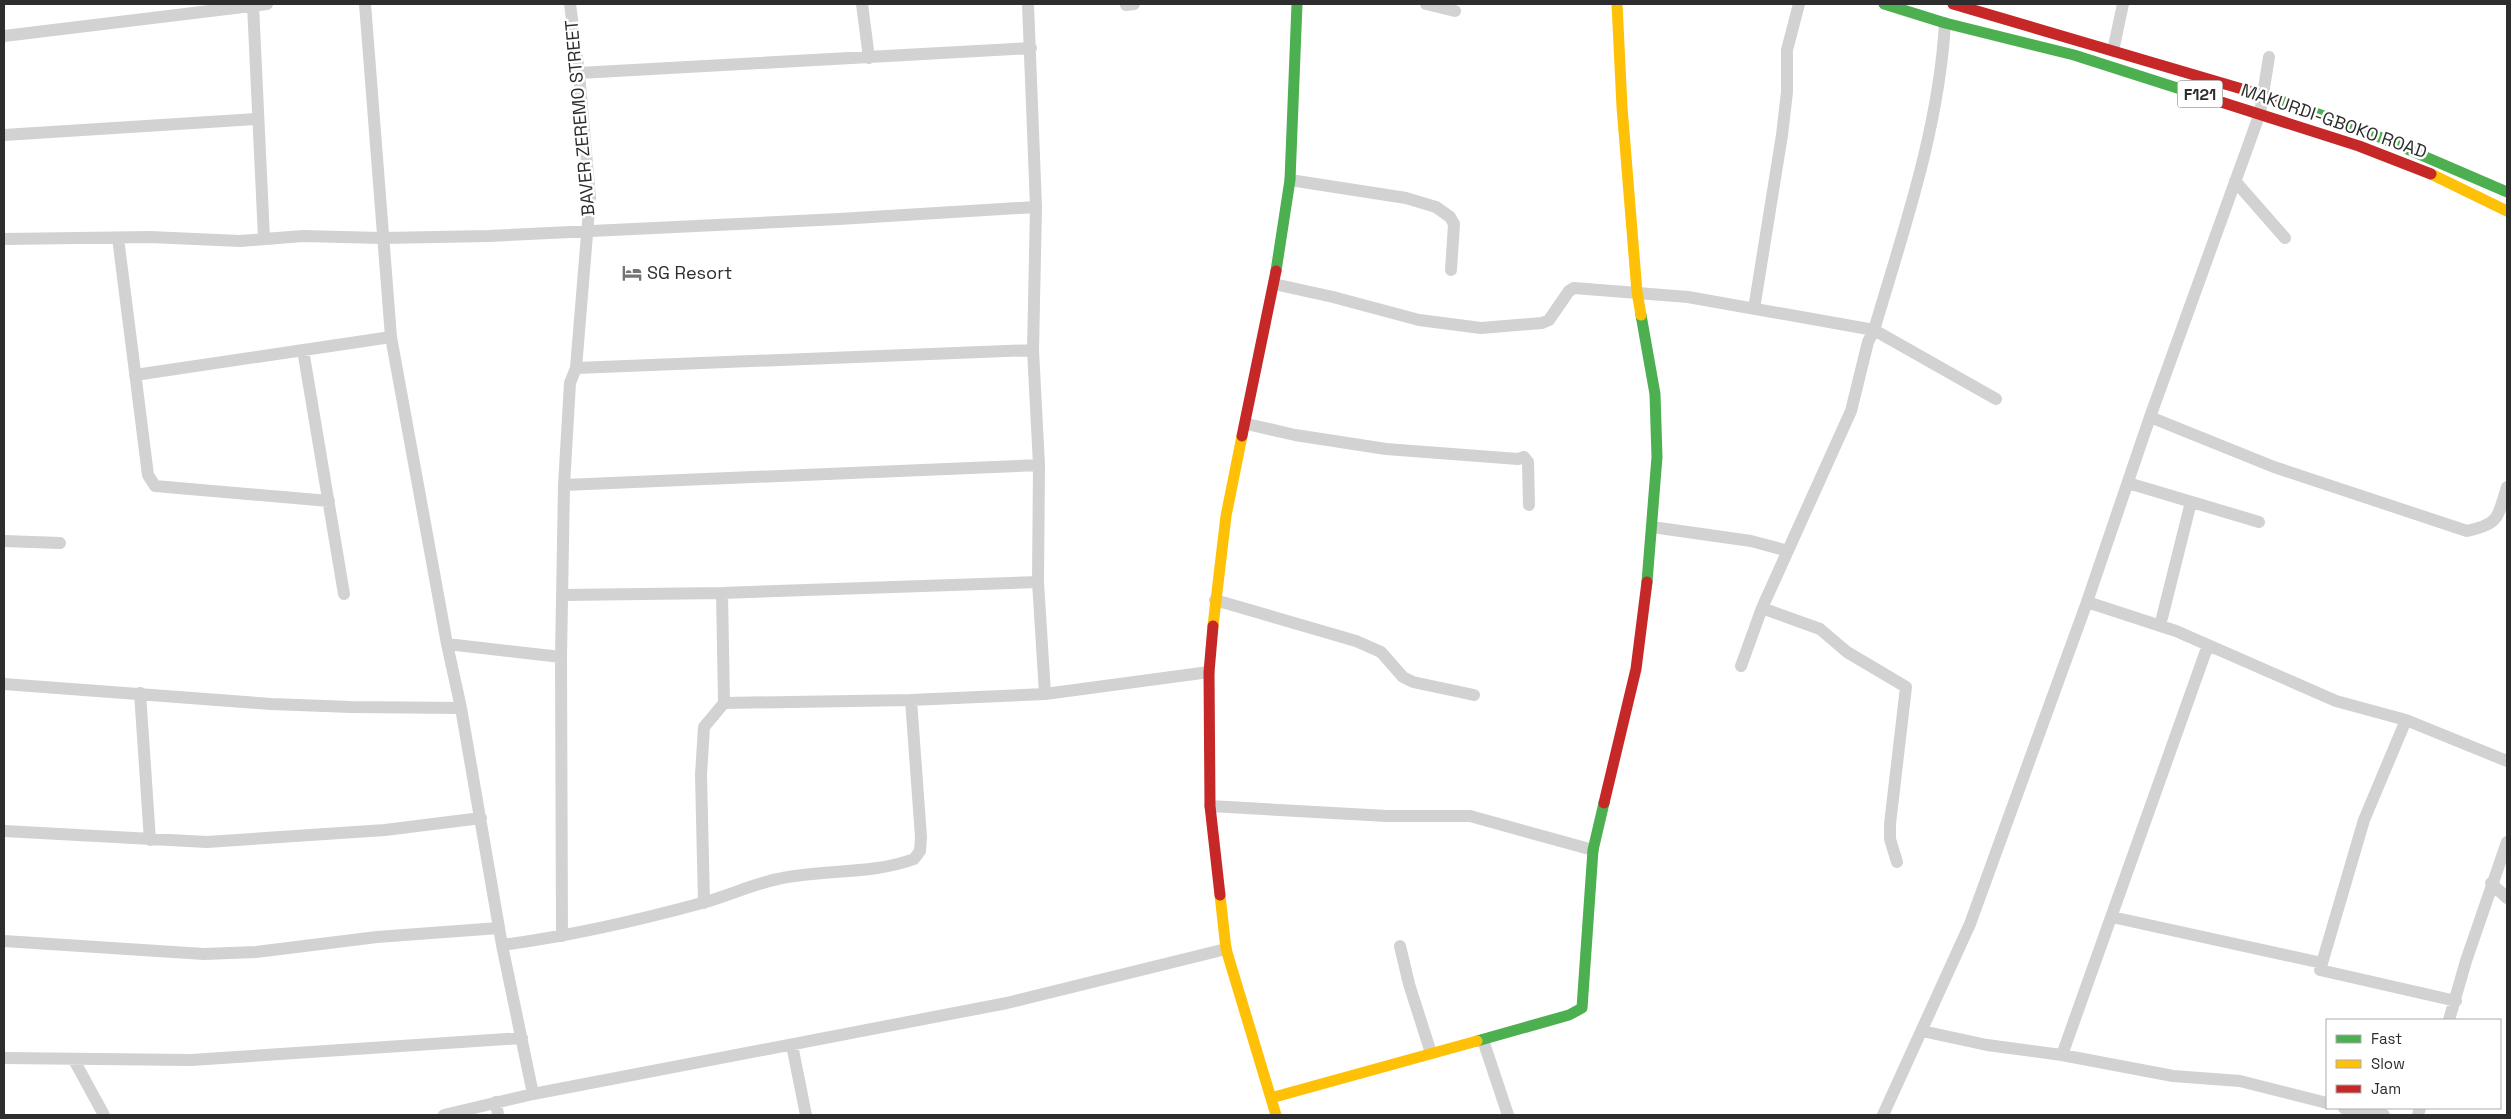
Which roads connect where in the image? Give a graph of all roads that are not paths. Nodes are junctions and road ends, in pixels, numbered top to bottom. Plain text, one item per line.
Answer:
1 (267, 4) edge
2 (365, 4) edge
3 (570, 4) edge
4 (862, 4) edge
5 (1028, 4) edge
6 (1297, 4) edge
7 (1426, 4) edge
8 (1617, 4) edge
9 (1799, 4) edge
10 (1884, 4) edge
11 (1953, 4) edge
12 (2123, 4) edge
13 (253, 5) junction
14 (1455, 10) dead end
15 (1945, 23) junction
16 (4, 36) edge
17 (1031, 48) junction
18 (2113, 51) junction
19 (2269, 57) dead end
20 (869, 58) junction
21 (579, 73) junction
22 (2264, 96) junction
23 (2260, 113) junction
24 (258, 119) junction
25 (4, 135) edge
26 (1290, 180) junction
27 (2235, 181) junction
28 (2507, 192) edge
29 (1036, 207) junction
30 (2507, 211) edge
31 (589, 232) junction
32 (118, 238) junction
33 (264, 238) junction
34 (382, 238) junction
35 (2285, 238) dead end
36 (4, 240) edge
37 (1451, 270) dead end
38 (1274, 284) junction
39 (1637, 292) junction
40 (1754, 309) junction
41 (1874, 330) junction
42 (391, 337) junction
43 (303, 350) junction
44 (1032, 350) junction
45 (576, 368) junction
46 (136, 375) junction
47 (1996, 400) dead end
48 (2150, 417) junction
49 (1247, 424) junction
50 (1038, 465) junction
51 (2128, 483) junction
52 (564, 484) junction
53 (2507, 487) edge
54 (329, 501) junction
55 (2191, 502) junction
56 (1529, 505) dead end
57 (2259, 522) dead end
58 (1652, 527) junction
59 (4, 541) edge
60 (60, 544) dead end
61 (1788, 552) junction
62 (1038, 582) junction
63 (344, 594) dead end
64 (722, 594) junction
65 (564, 595) junction
66 (1215, 600) junction
67 (2087, 602) junction
68 (1762, 608) junction
69 (2162, 618) dead end
70 (447, 644) junction
71 (2208, 645) junction
72 (561, 657) junction
73 (1741, 666) dead end
74 (1209, 672) junction
75 (4, 684) edge
76 (140, 693) junction
77 (1045, 694) junction
78 (1474, 695) dead end
79 (911, 700) junction
80 (724, 703) junction
81 (461, 708) junction
82 (2406, 720) junction
83 (2507, 761) edge
84 (1210, 806) junction
85 (481, 818) junction
86 (4, 831) edge
87 (150, 840) junction
88 (2507, 842) edge
89 (1593, 850) junction
90 (1897, 862) dead end
91 (2491, 883) junction
92 (2507, 898) edge
93 (704, 903) junction
94 (2112, 918) junction
95 (499, 928) junction
96 (562, 936) junction
97 (4, 941) edge
98 (502, 945) junction
99 (1400, 946) dead end
100 (1226, 949) junction
101 (2322, 963) junction
102 (2456, 1001) junction
103 (2449, 1019) edge
104 (1922, 1031) junction
105 (522, 1038) junction
106 (1483, 1040) junction
107 (792, 1046) junction
108 (1432, 1053) junction
109 (2062, 1055) junction
110 (4, 1058) edge
111 (74, 1060) junction
112 (533, 1094) junction
113 (1271, 1098) junction
114 (496, 1102) junction
115 (2326, 1103) edge
116 (2350, 1109) edge
117 (104, 1115) edge
118 (444, 1115) edge
119 (498, 1115) edge
120 (806, 1115) edge
121 (1276, 1115) edge
122 (1508, 1115) edge
123 (1883, 1115) edge
124 (2384, 1115) edge

1 - 13 street
2 - 34 street
3 - 21 street, BAVER ZEREMO STREET
4 - 20 street
5 - 17 street
6 - 26 street
7 - 14 street
8 - 39 street
9 - 40 street
10 - 15 street, MAKURDI-GBOKO ROAD / F121
11 - 18 street, F121
12 - 18 street
13 - 16 street
13 - 24 street
15 - 23 street, MAKURDI-GBOKO ROAD / F121
15 - 41 street
17 - 20 street
17 - 29 street
18 - 22 street, F121
19 - 22 street
20 - 21 street
21 - 31 street, BAVER ZEREMO STREET
22 - 23 street
22 - 28 street, F121
23 - 27 street
23 - 30 street, MAKURDI-GBOKO ROAD / F121
24 - 25 street
24 - 33 street
26 - 37 street
26 - 38 street
27 - 35 street
27 - 48 street
29 - 31 street
29 - 44 street
31 - 34 street
31 - 45 street, BAVER ZEREMO STREET
32 - 33 street
32 - 36 street
32 - 46 street
33 - 34 street
34 - 42 street
38 - 39 street
38 - 49 street
39 - 40 street
39 - 58 street
40 - 41 street
41 - 47 street
41 - 61 street
42 - 43 street
42 - 70 street
43 - 46 street
43 - 54 street
44 - 45 street
44 - 50 street
45 - 52 street, BAVER ZEREMO STREET
46 - 54 street
48 - 51 street
48 - 53 street
49 - 56 street
49 - 66 street
50 - 52 street
50 - 62 street
51 - 55 street
51 - 67 street
52 - 65 street, BAVER ZEREMO STREET
54 - 63 street
55 - 57 street
55 - 69 street
58 - 61 street
58 - 89 street
59 - 60 street
61 - 68 street
62 - 64 street
62 - 77 street
64 - 65 street
64 - 80 street
65 - 72 street, BAVER ZEREMO STREET
66 - 74 street
66 - 78 street
67 - 71 street
67 - 104 street
68 - 73 street
68 - 90 street
70 - 72 street
70 - 81 street
71 - 82 street
71 - 94 street
72 - 96 street, BAVER ZEREMO STREET
74 - 77 street
74 - 84 street
75 - 76 street
76 - 81 street
76 - 87 street
77 - 79 street
79 - 80 street
79 - 93 street
80 - 93 street
81 - 85 street
82 - 83 street
82 - 101 street
84 - 89 street
84 - 100 street
85 - 87 street
85 - 95 street
86 - 87 street
88 - 91 street
89 - 106 street
91 - 92 street
91 - 102 street
93 - 96 street
94 - 101 street
94 - 109 street
95 - 97 street
95 - 98 street
96 - 98 street
98 - 105 street
99 - 108 street
100 - 107 street
100 - 113 street
101 - 102 street
102 - 103 street
104 - 109 street
104 - 123 street
105 - 111 street
105 - 112 street
106 - 108 street
106 - 122 street
107 - 112 street
107 - 120 street
108 - 113 street
109 - 115 street
110 - 111 street
111 - 117 street
112 - 114 street
113 - 121 street
114 - 118 street
114 - 119 street
116 - 124 street

